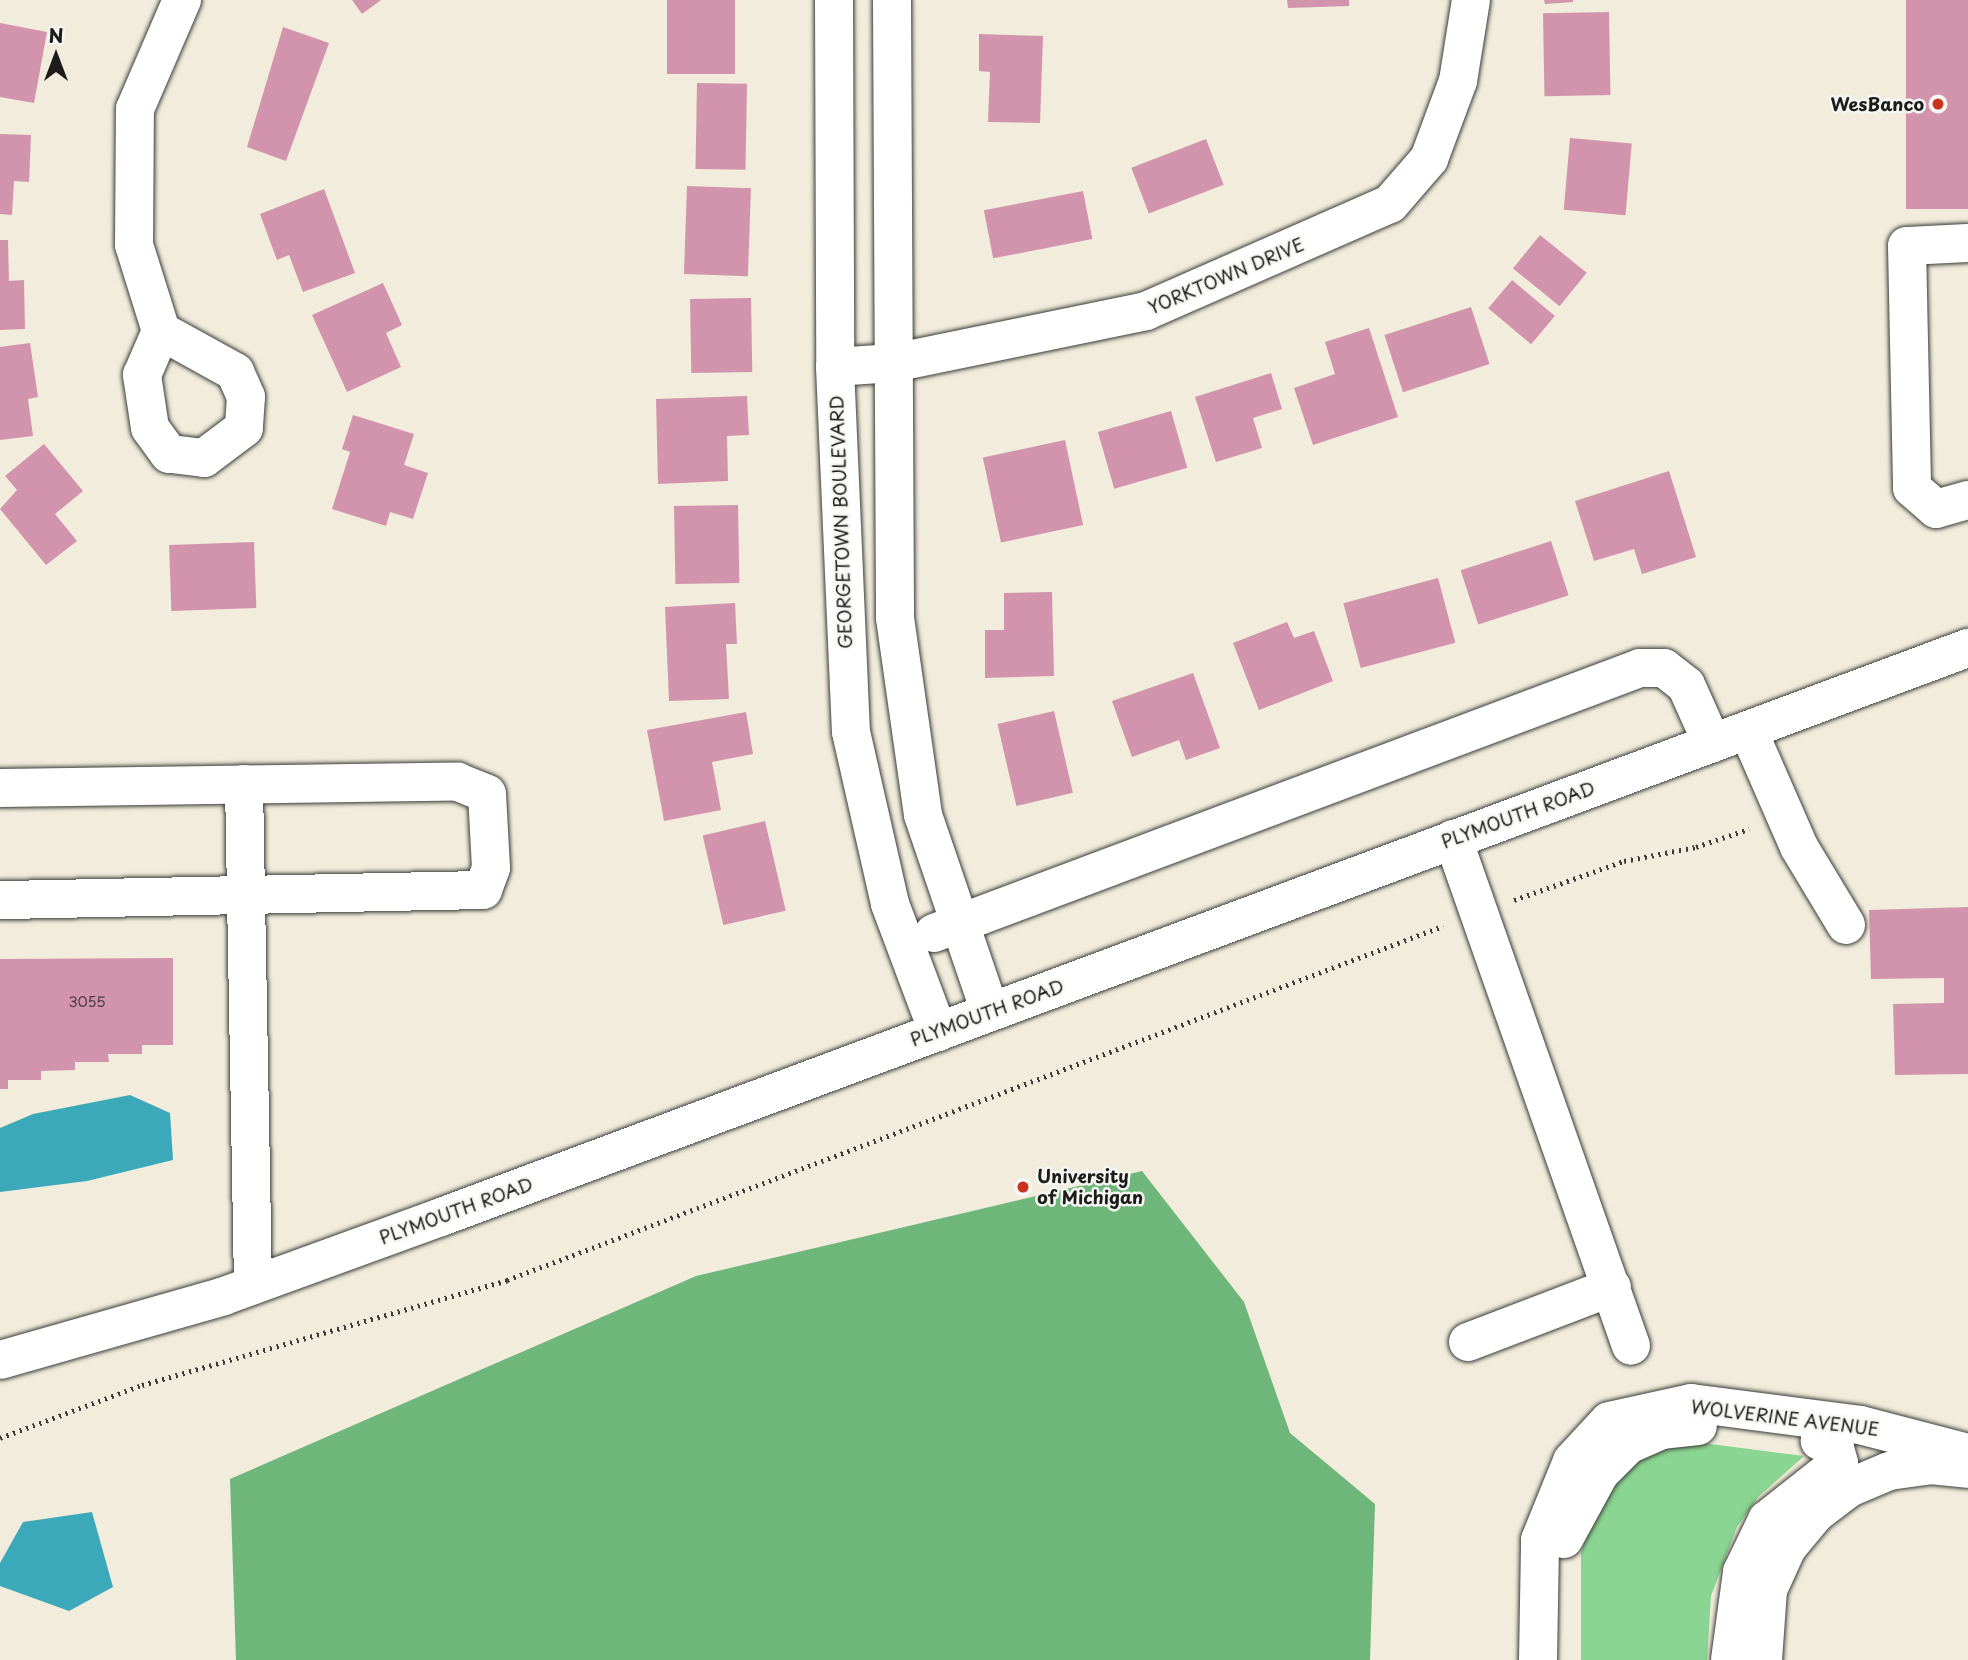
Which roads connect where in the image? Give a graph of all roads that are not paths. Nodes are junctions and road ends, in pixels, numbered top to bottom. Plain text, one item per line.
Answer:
1 (181, 0) edge
2 (834, 0) edge
3 (892, 0) edge
4 (1471, 0) edge
5 (1968, 243) edge
6 (161, 331) dead end
7 (893, 363) junction
8 (835, 367) junction
9 (1966, 501) edge
10 (1968, 648) edge
11 (1748, 730) junction
12 (1712, 743) junction
13 (244, 784) junction
14 (0, 788) edge
15 (1453, 839) junction
16 (246, 897) junction
17 (0, 900) edge
18 (957, 925) junction
19 (1846, 925) dead end
20 (905, 944) junction
21 (990, 1012) junction
22 (938, 1032) junction
23 (253, 1285) junction
24 (1612, 1287) junction
25 (1468, 1342) dead end
26 (1631, 1346) dead end
27 (0, 1360) edge
28 (1815, 1441) junction
29 (1968, 1453) edge
30 (1911, 1468) junction
31 (1968, 1469) edge
32 (1815, 1514) junction
33 (1753, 1547) junction
34 (1538, 1660) edge
35 (1562, 1660) edge
36 (1730, 1660) edge
37 (1763, 1660) edge

1 - 6 street
2 - 8 street, GEORGETOWN BOULEVARD
3 - 7 street
4 - 7 street, YORKTOWN DRIVE
5 - 9 street
7 - 8 street, YORKTOWN DRIVE
7 - 18 street
8 - 20 street, GEORGETOWN BOULEVARD
10 - 11 street, PLYMOUTH ROAD
11 - 12 street, PLYMOUTH ROAD
11 - 19 street
12 - 15 street, PLYMOUTH ROAD
12 - 18 street
13 - 14 street
13 - 16 street
13 - 16 street
15 - 21 street, PLYMOUTH ROAD
15 - 24 street
16 - 17 street
16 - 23 street
18 - 20 street
18 - 21 street
20 - 22 street, GEORGETOWN BOULEVARD
21 - 22 street, PLYMOUTH ROAD
22 - 23 street, PLYMOUTH ROAD
23 - 27 street, PLYMOUTH ROAD
24 - 25 street
24 - 26 street
28 - 30 street, WOLVERINE AVENUE
28 - 33 street
28 - 35 street, WOLVERINE AVENUE
29 - 34 street, WOLVERINE AVENUE
30 - 31 street
30 - 32 street
32 - 33 street
32 - 37 street
33 - 36 street

